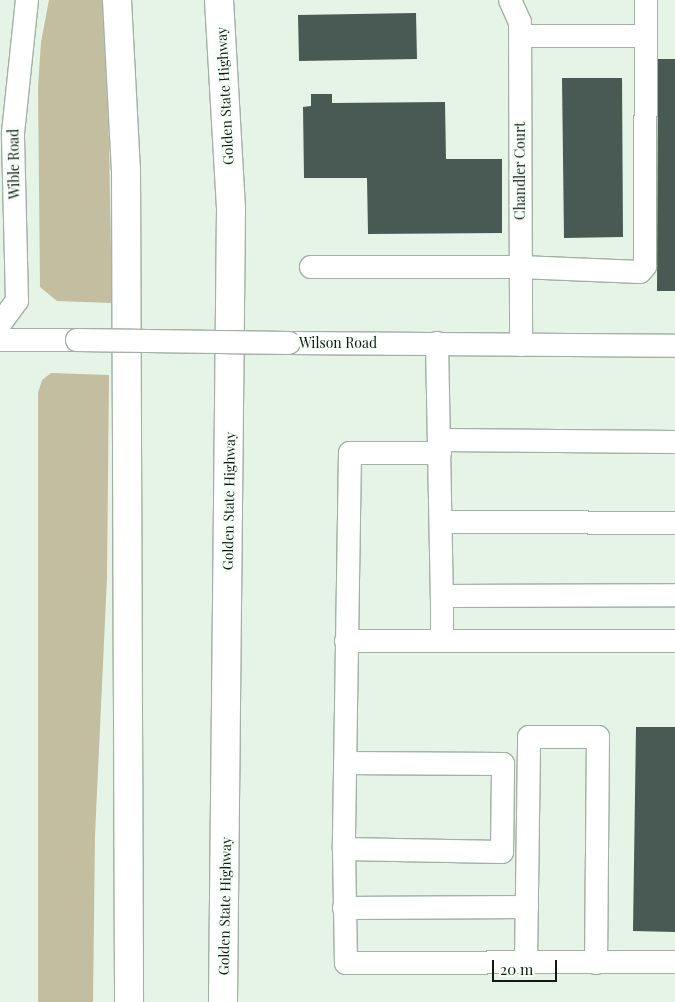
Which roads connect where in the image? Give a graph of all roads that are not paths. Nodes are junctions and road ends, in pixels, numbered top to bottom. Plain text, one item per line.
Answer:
1 (27, 0) edge
2 (117, 0) edge
3 (219, 0) edge
4 (510, 0) edge
5 (646, 0) edge
6 (520, 36) junction
7 (646, 36) junction
8 (312, 267) dead end
9 (520, 267) junction
10 (0, 324) edge
11 (0, 340) edge
12 (437, 343) junction
13 (521, 345) junction
14 (675, 346) edge
15 (675, 442) edge
16 (440, 446) junction
17 (442, 522) junction
18 (675, 523) edge
19 (675, 595) edge
20 (442, 596) junction
21 (346, 641) junction
22 (442, 641) junction
23 (675, 641) edge
24 (344, 763) junction
25 (344, 849) junction
26 (527, 907) junction
27 (344, 908) junction
28 (526, 962) junction
29 (596, 962) junction
30 (675, 962) edge
31 (129, 1002) edge
32 (224, 1002) edge

1 - 10 street, Wible Road
2 - 31 highway
3 - 32 highway, Golden State Highway
4 - 6 street, Chandler Court
5 - 7 street
6 - 7 street
6 - 9 street, Chandler Court
7 - 9 street
8 - 9 street
9 - 13 street, Chandler Court
11 - 12 street, Wilson Road, bridge
12 - 13 street, Wilson Road
12 - 16 street
13 - 14 street, Wilson Road
15 - 16 street
16 - 17 street
16 - 21 street
17 - 18 street
17 - 20 street
19 - 20 street
20 - 22 street
21 - 22 street
21 - 24 street
22 - 23 street
24 - 25 street
24 - 25 street
25 - 27 street
26 - 27 street
26 - 28 street
26 - 29 street
27 - 28 street
28 - 29 street
29 - 30 street

